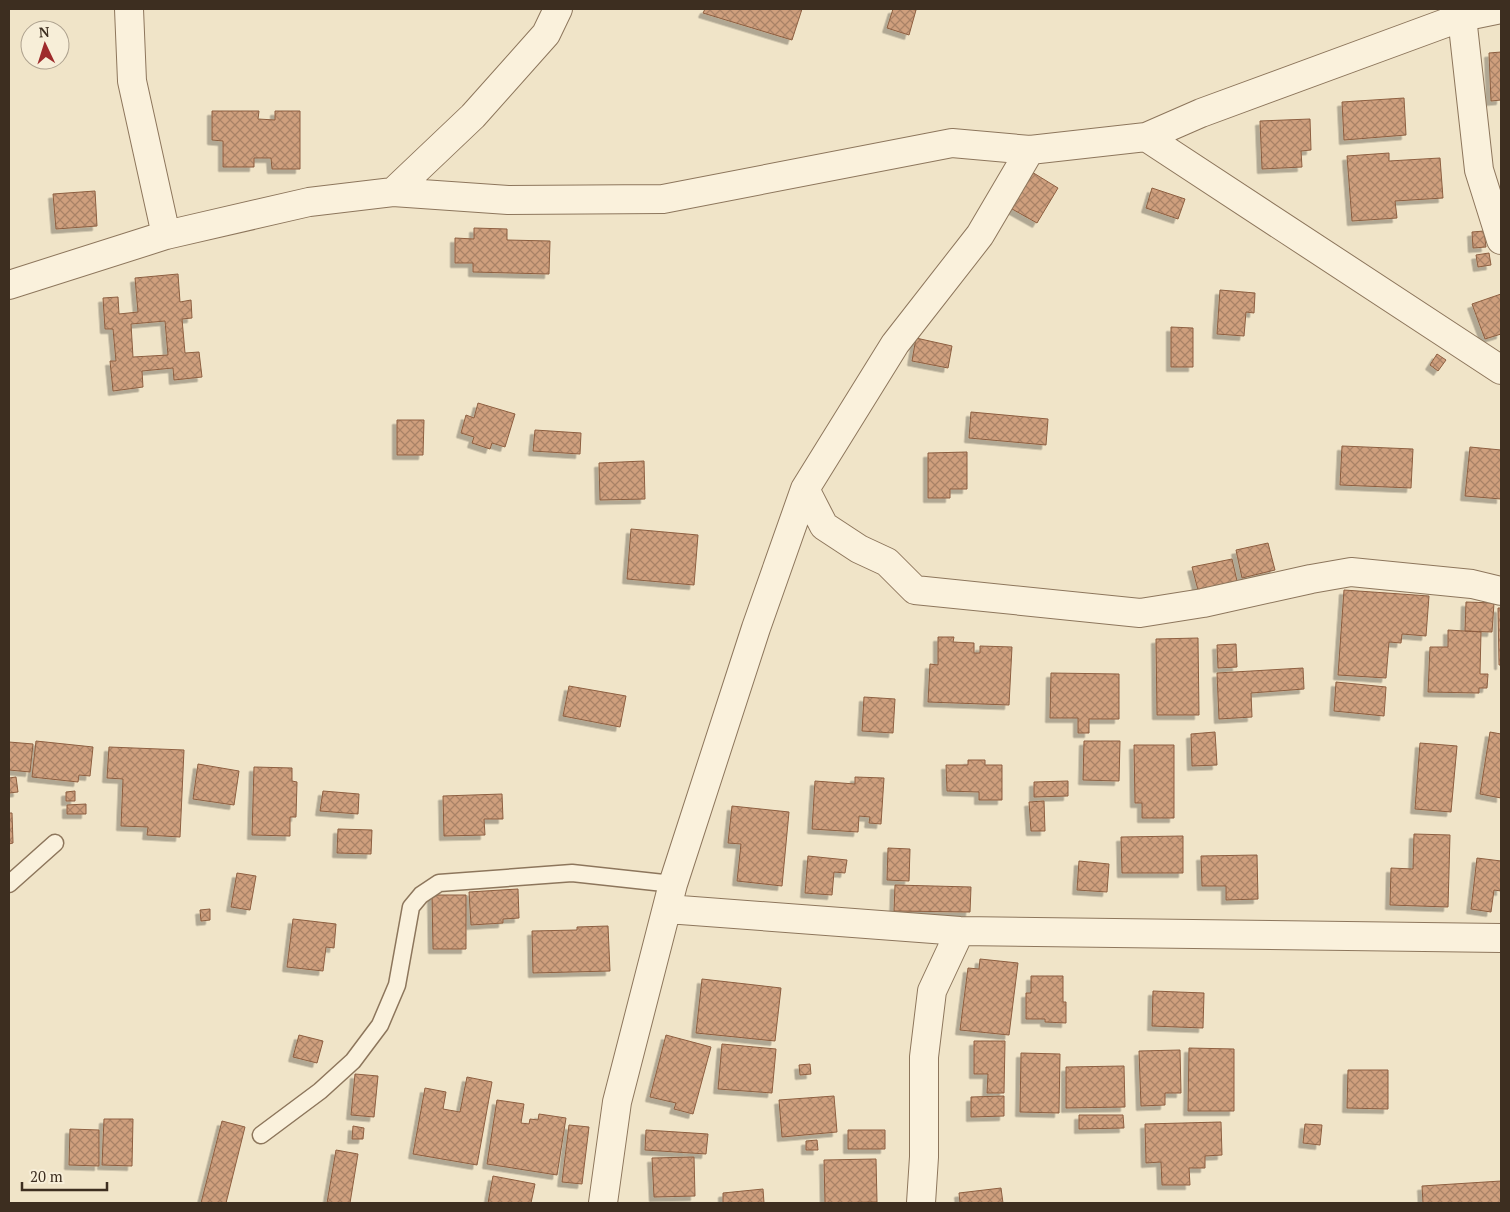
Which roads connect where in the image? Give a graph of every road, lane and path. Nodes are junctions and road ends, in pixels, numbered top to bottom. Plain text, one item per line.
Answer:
1 (129, 9) edge
2 (558, 9) edge
3 (1501, 9) edge
4 (1463, 13) edge
5 (1146, 137) junction
6 (1030, 150) junction
7 (393, 192) junction
8 (166, 235) junction
9 (1501, 240) edge
10 (9, 285) edge
11 (1501, 370) edge
12 (805, 489) junction
13 (1501, 591) edge
14 (56, 843) dead end
15 (9, 884) edge
16 (670, 897) junction
17 (960, 931) junction
18 (1501, 938) edge
19 (261, 1135) dead end
20 (603, 1203) edge
21 (922, 1203) edge

1 - 8 street
2 - 7 street
3 - 4 street
4 - 5 street
4 - 9 street
5 - 6 street
5 - 11 street
6 - 7 street
6 - 12 street
7 - 8 street
8 - 10 street
12 - 13 street
12 - 16 street
14 - 15 lane
16 - 17 street
16 - 19 lane
16 - 20 street
17 - 18 street
17 - 21 street

